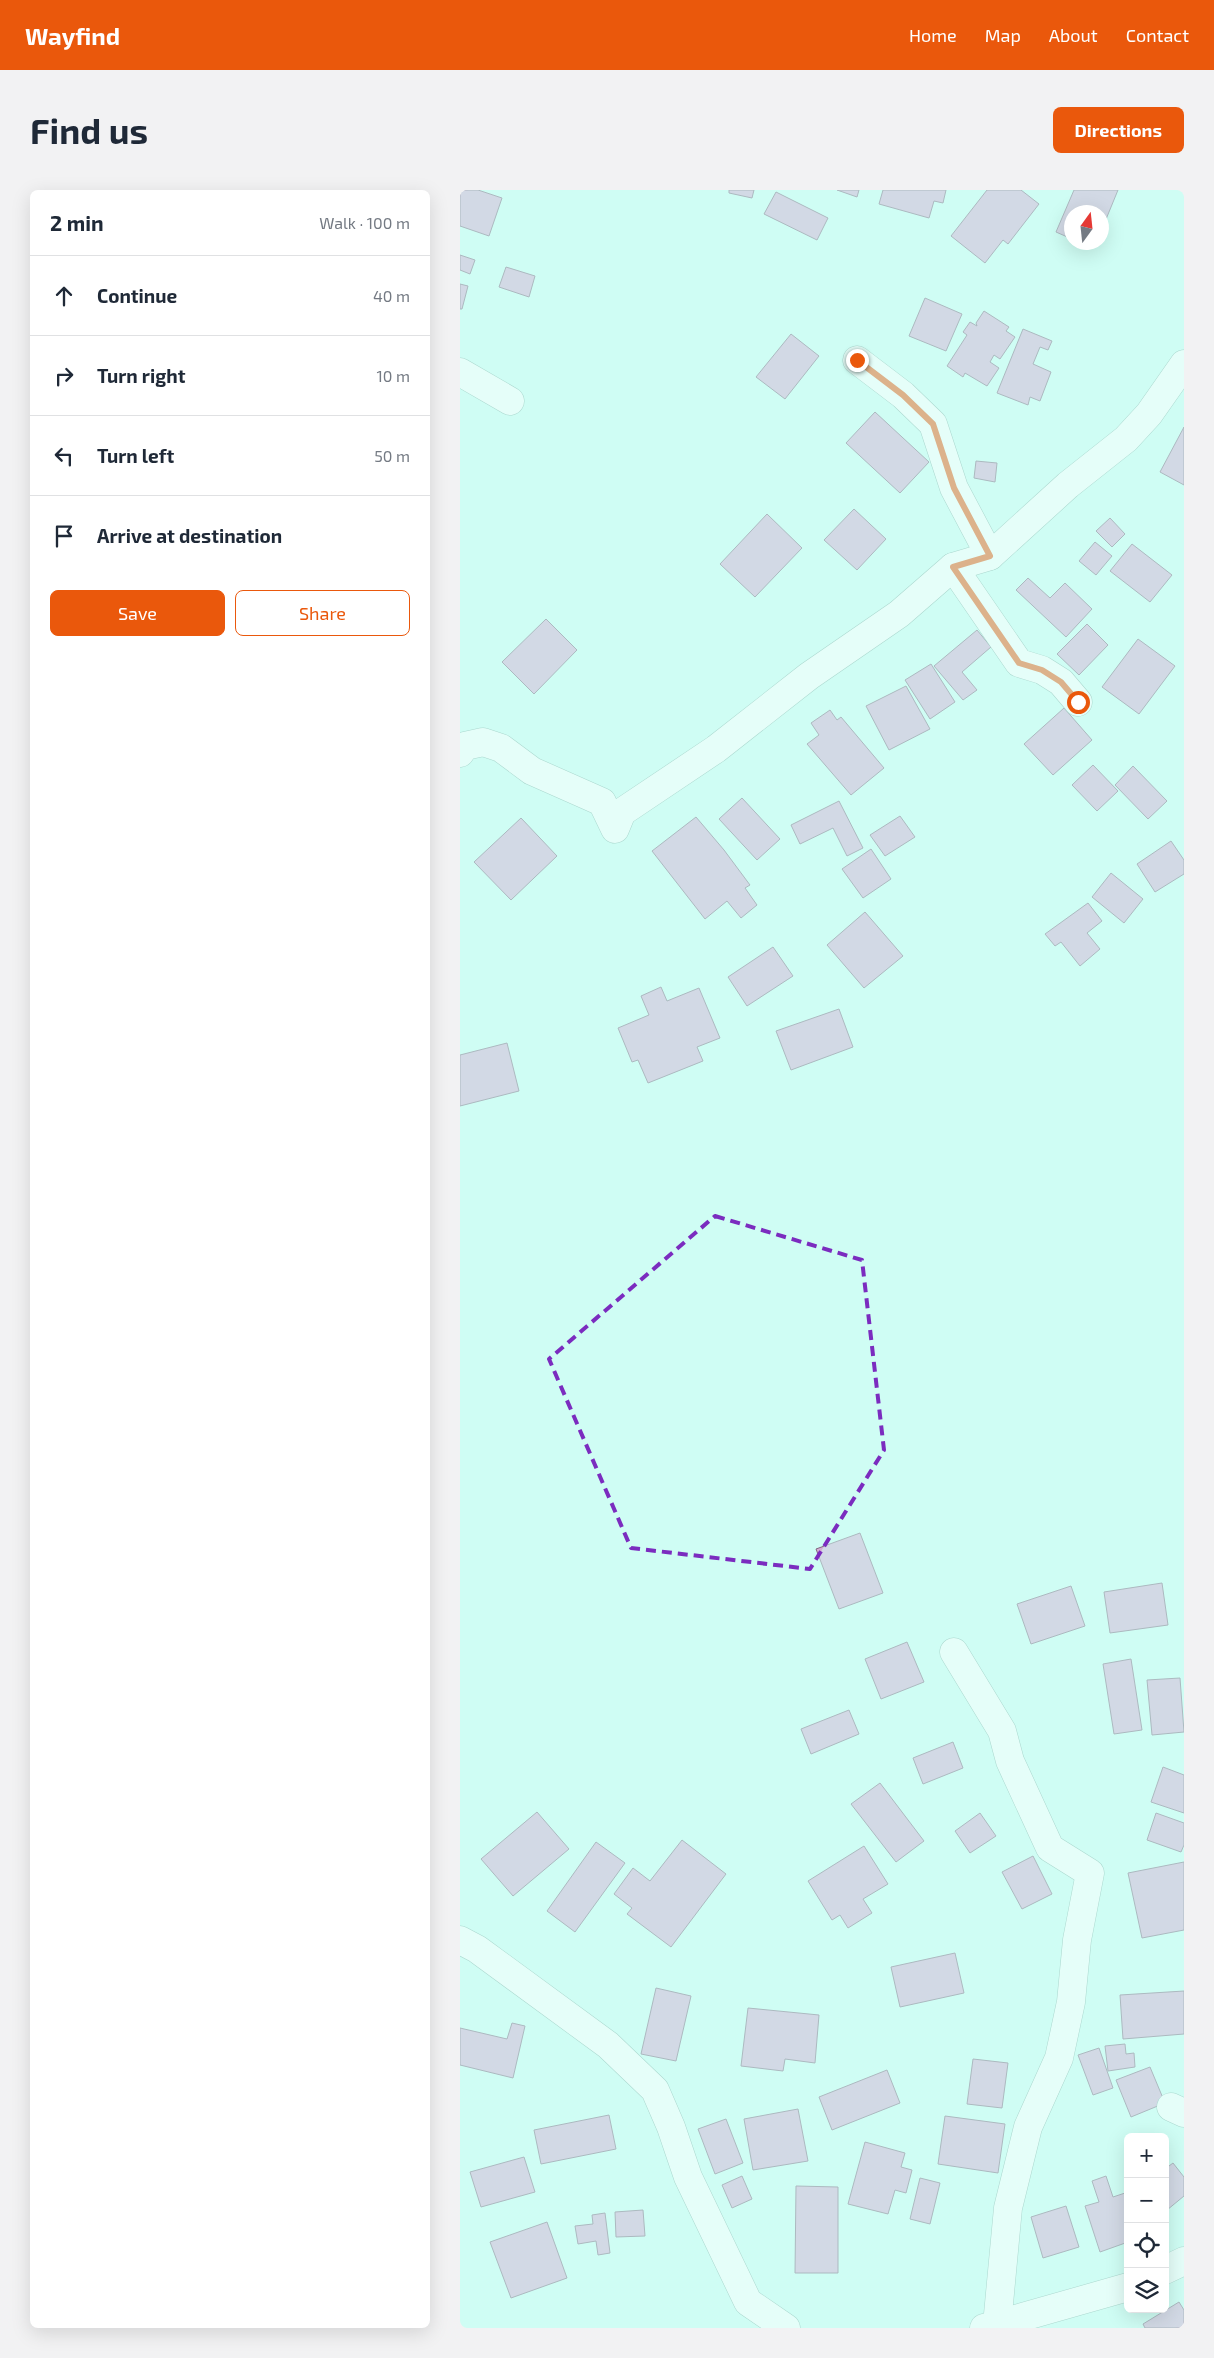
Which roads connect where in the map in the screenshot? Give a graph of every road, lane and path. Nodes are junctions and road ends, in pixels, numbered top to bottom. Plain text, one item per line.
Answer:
1 (857, 360) dead end
2 (1184, 364) edge
3 (460, 372) edge
4 (510, 401) dead end
5 (990, 556) junction
6 (953, 567) junction
7 (1078, 702) dead end
8 (460, 753) edge
9 (954, 1652) dead end
10 (460, 1940) edge
11 (1184, 2261) edge
12 (1169, 2268) edge
13 (1124, 2288) edge
14 (991, 2327) edge
15 (786, 2328) edge

1 - 5 street
2 - 5 street
3 - 4 street
5 - 6 street
6 - 7 street
6 - 8 street
9 - 14 street
10 - 15 street
11 - 12 street
13 - 14 street

